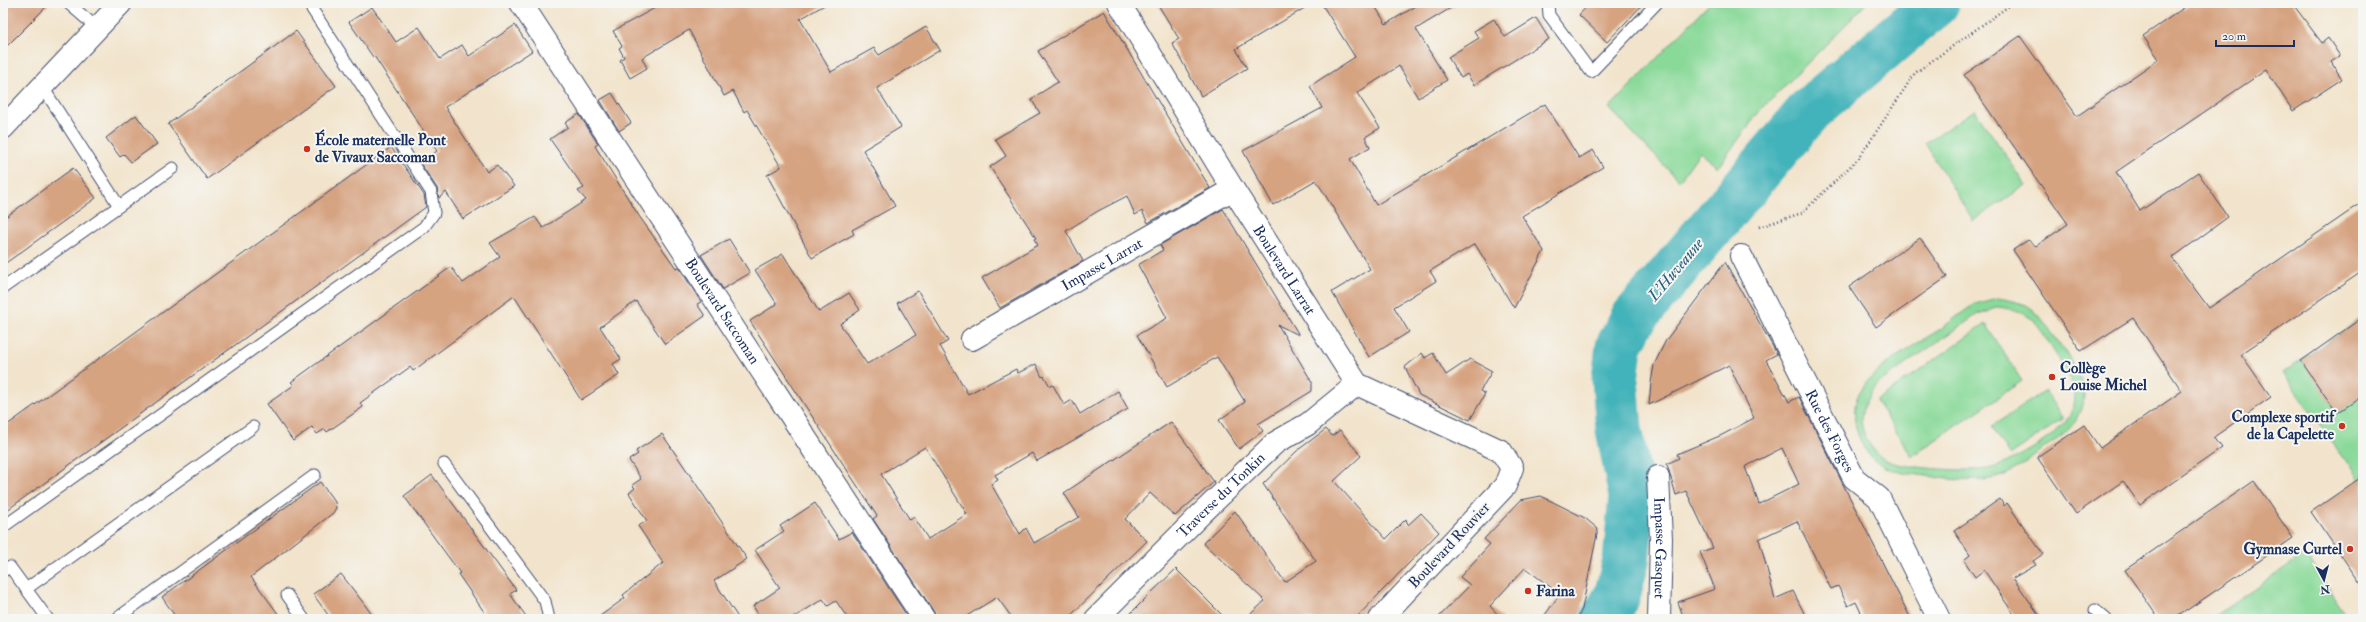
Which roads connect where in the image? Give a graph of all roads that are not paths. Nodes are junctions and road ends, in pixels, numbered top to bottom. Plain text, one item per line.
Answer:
1 (68, 3) edge
2 (121, 3) edge
3 (308, 3) edge
4 (521, 3) edge
5 (1119, 3) edge
6 (1548, 3) edge
7 (1657, 3) edge
8 (97, 28) junction
9 (42, 86) junction
10 (3, 128) edge
11 (173, 168) dead end
12 (1233, 189) junction
13 (119, 206) junction
14 (1741, 256) dead end
15 (3, 288) edge
16 (972, 339) dead end
17 (1357, 384) junction
18 (253, 427) dead end
19 (444, 464) dead end
20 (315, 475) dead end
21 (1658, 477) dead end
22 (3, 528) edge
23 (3, 571) edge
24 (26, 589) junction
25 (287, 595) dead end
26 (2095, 610) dead end
27 (48, 619) edge
28 (116, 619) edge
29 (304, 619) edge
30 (549, 619) edge
31 (924, 619) edge
32 (1096, 619) edge
33 (1380, 619) edge
34 (1659, 619) edge
35 (1939, 619) edge
36 (2106, 619) edge

1 - 8 lane
2 - 8 street
3 - 22 lane
4 - 31 street, Boulevard Saccoman
5 - 12 street, Boulevard Larrat
6 - 7 lane
8 - 9 street
9 - 10 street
9 - 13 lane
11 - 13 lane
12 - 16 street, Impasse Larrat
12 - 17 street, Boulevard Larrat
13 - 15 lane
14 - 35 street, Rue des Forges
17 - 32 street, Traverse du Tonkin
17 - 33 street, Boulevard Rouvier
18 - 24 lane
19 - 30 lane
20 - 28 lane
21 - 34 street, Impasse Gasquet
23 - 24 lane
24 - 27 lane
25 - 29 lane
26 - 36 lane

